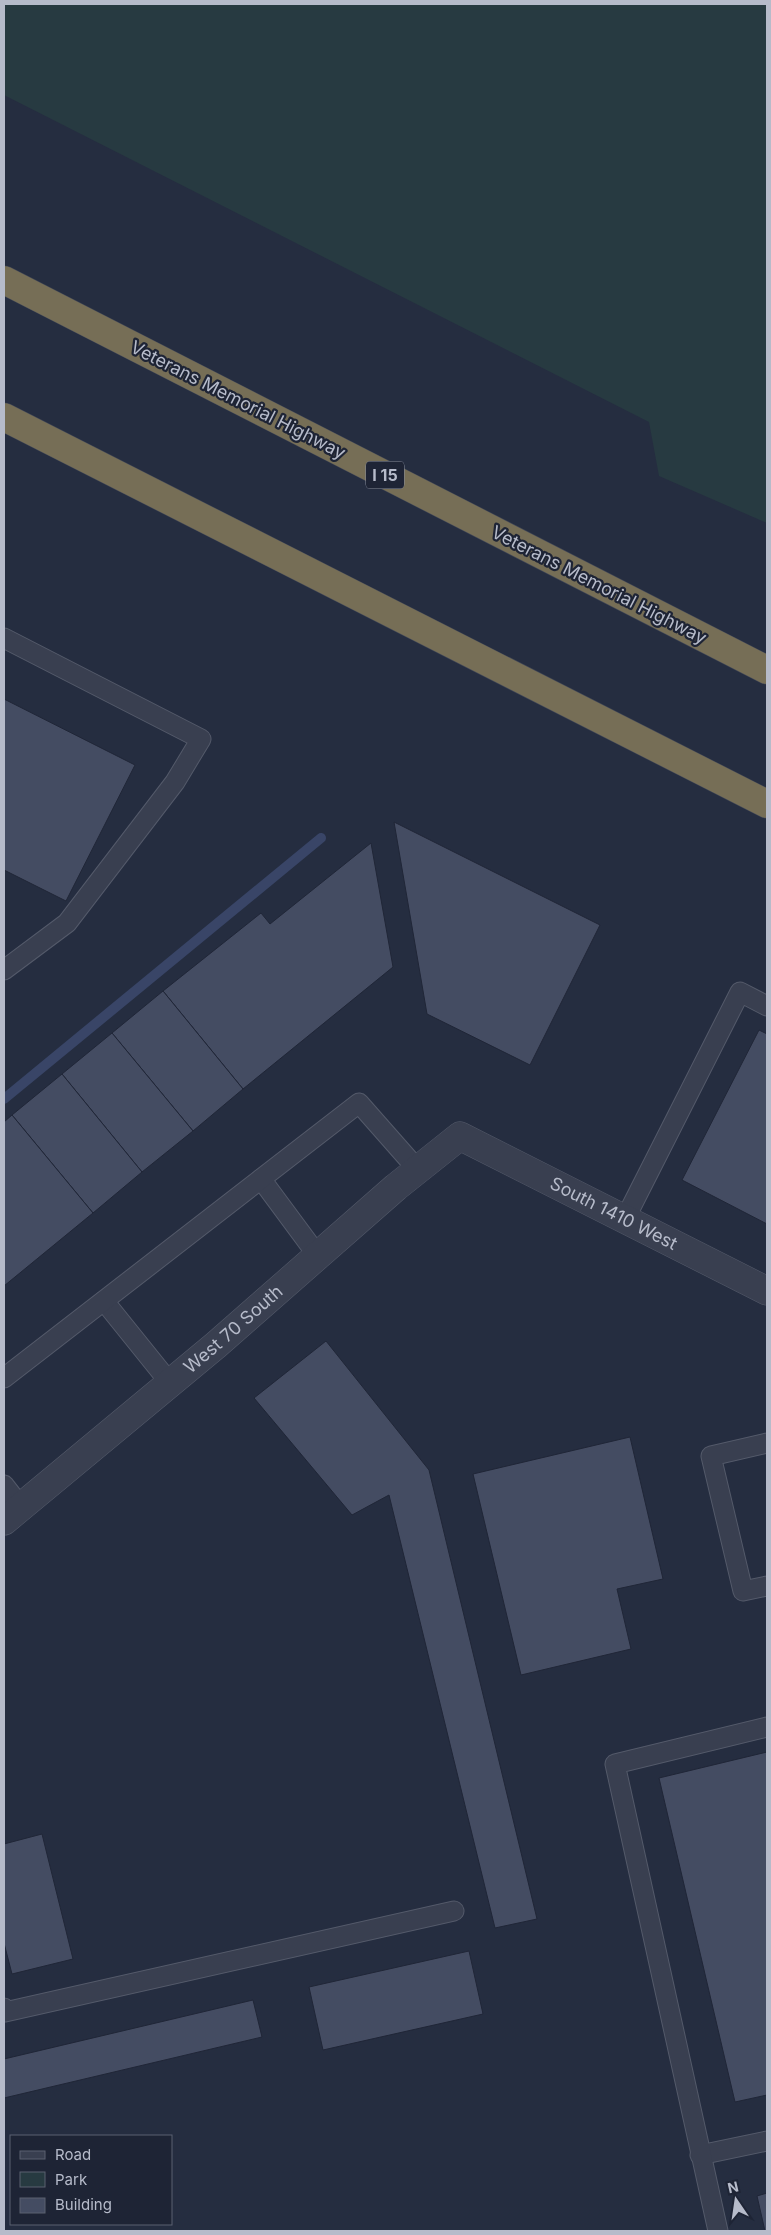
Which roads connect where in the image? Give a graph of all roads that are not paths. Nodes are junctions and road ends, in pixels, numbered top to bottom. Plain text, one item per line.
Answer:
1 (4, 280) edge
2 (4, 417) edge
3 (4, 638) edge
4 (767, 670) edge
5 (767, 804) edge
6 (4, 970) edge
7 (767, 1006) edge
8 (460, 1136) joint
9 (418, 1170) junction
10 (261, 1179) junction
11 (625, 1219) junction
12 (318, 1256) junction
13 (767, 1291) edge
14 (104, 1301) junction
15 (4, 1378) edge
16 (170, 1383) junction
17 (767, 1443) edge
18 (4, 1485) edge
19 (12, 1514) edge
20 (767, 1586) edge
21 (767, 1727) edge
22 (454, 1911) dead end
23 (4, 2008) edge
24 (767, 2141) edge
25 (700, 2155) junction
26 (718, 2231) edge

1 - 4 highway, Veterans Memorial Highway / I 15
2 - 5 highway
3 - 6 lane
7 - 11 lane
8 - 9 street, West 70 South
8 - 11 street, South 1410 West
9 - 10 lane
9 - 12 street, West 70 South
10 - 12 lane
10 - 14 lane
11 - 13 street, South 1410 West
12 - 16 street, West 70 South
14 - 15 lane
14 - 16 lane
16 - 19 street, West 70 South
17 - 20 lane
18 - 19 lane
21 - 25 lane
22 - 23 lane
24 - 25 lane
25 - 26 lane

